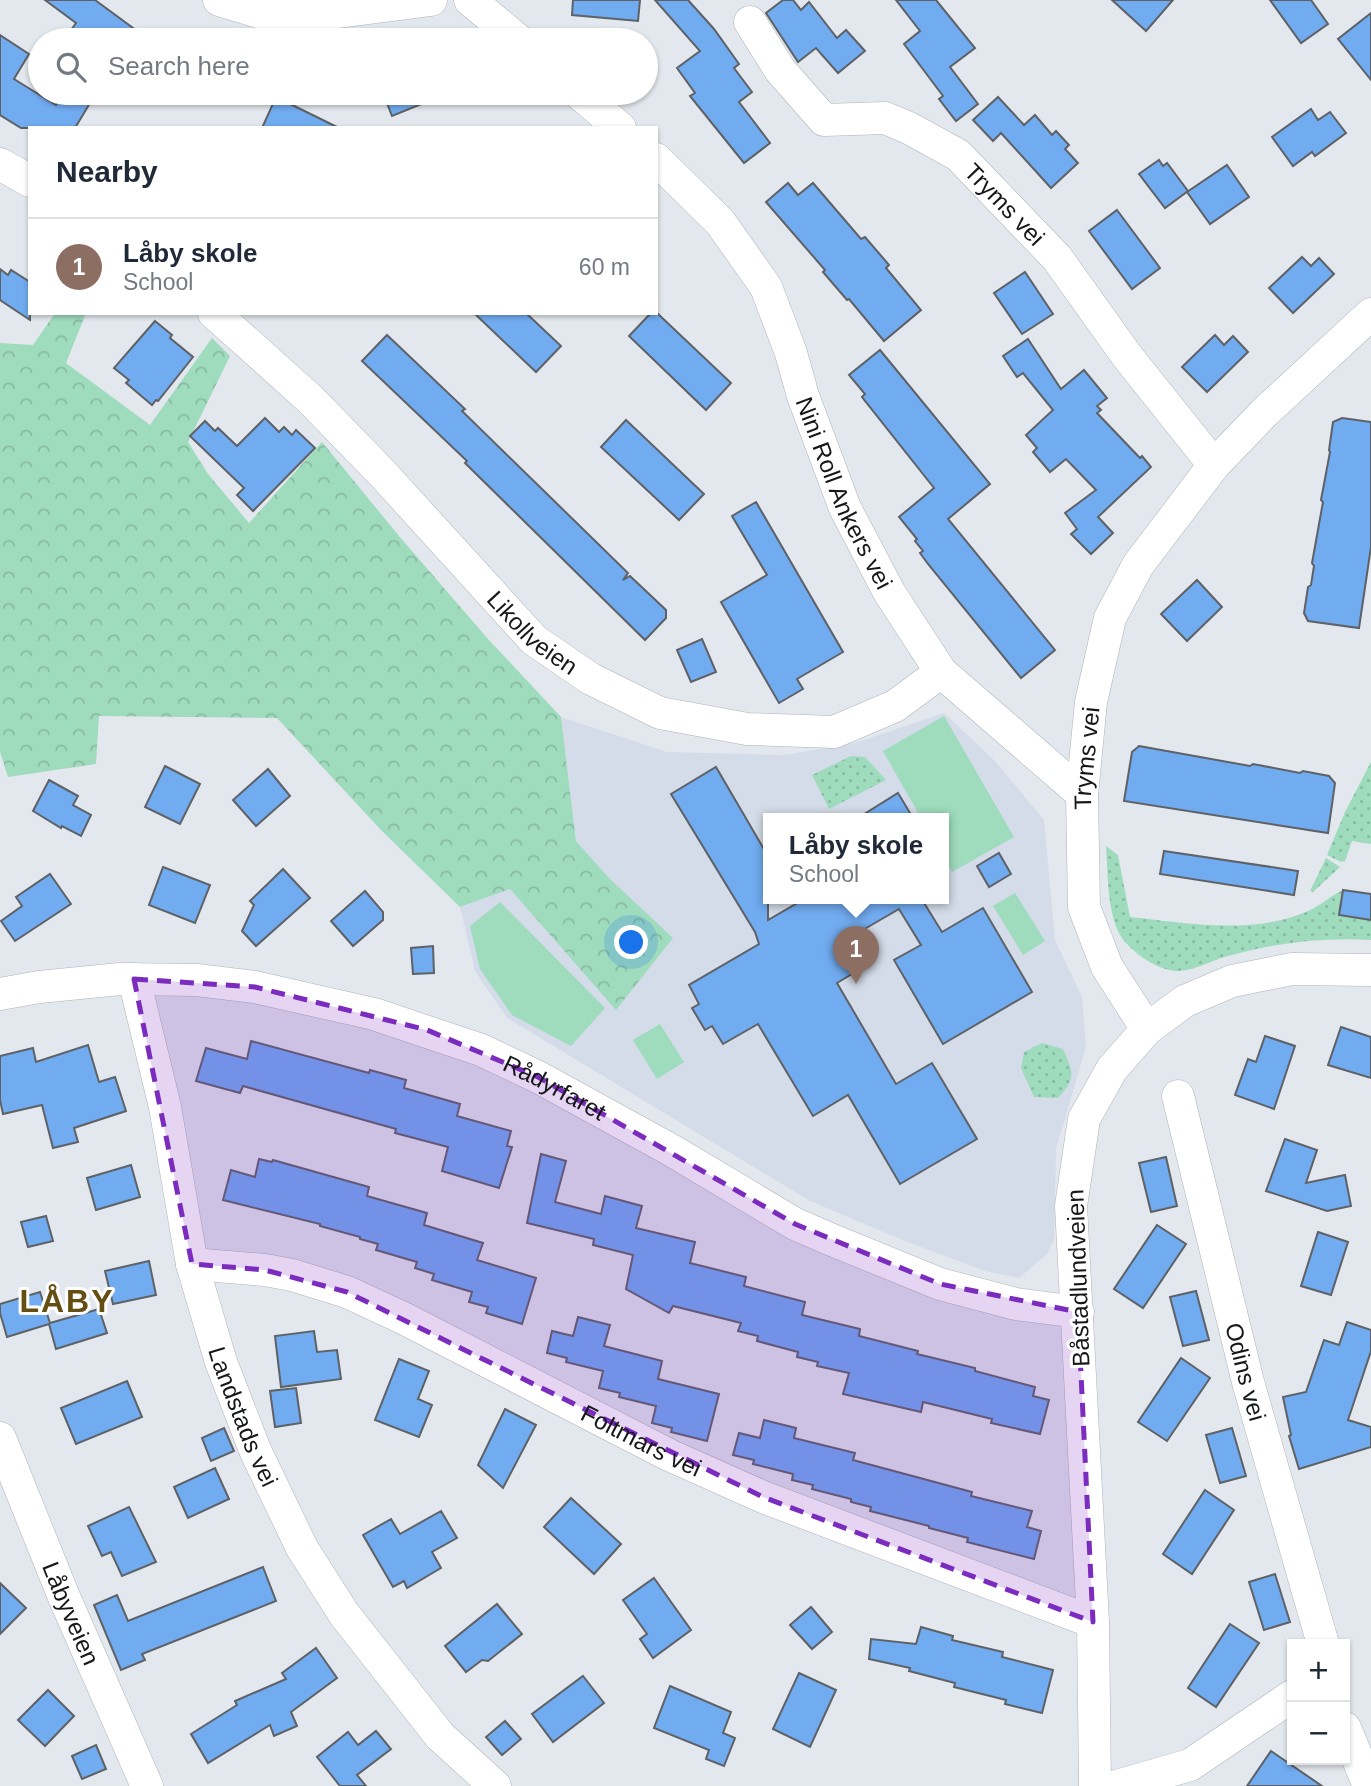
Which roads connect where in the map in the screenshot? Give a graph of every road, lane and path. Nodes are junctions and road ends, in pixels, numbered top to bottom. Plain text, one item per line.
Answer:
1 (219, 0) edge
2 (431, 0) edge
3 (470, 0) edge
4 (750, 22) dead end
5 (503, 28) edge
6 (593, 105) edge
7 (618, 126) edge
8 (658, 161) edge
9 (0, 164) edge
10 (28, 180) edge
11 (1371, 314) edge
12 (217, 315) edge
13 (1214, 465) junction
14 (941, 672) junction
15 (1082, 794) junction
16 (1371, 970) edge
17 (134, 979) junction
18 (0, 994) edge
19 (1147, 1029) junction
20 (1178, 1096) dead end
21 (192, 1264) junction
22 (1078, 1312) junction
23 (0, 1438) edge
24 (1093, 1622) junction
25 (1323, 1639) edge
26 (1287, 1699) edge
27 (1350, 1741) edge
28 (147, 1786) edge
29 (495, 1786) edge
30 (1095, 1786) edge
31 (1117, 1786) edge
32 (1368, 1786) edge

1 - 2 street
3 - 5 street
4 - 13 street, Tryms vei
6 - 7 street
8 - 14 street, Nini Roll Ankers vei
9 - 10 street
11 - 13 street, Tryms vei
12 - 14 street, Likollveien
13 - 15 street, Tryms vei
14 - 15 street, Nini Roll Ankers vei
15 - 19 street, Tryms vei
16 - 19 street, Båstadlundveien
17 - 18 street, Rådyrfaret
17 - 21 street, Landstads vei
17 - 22 street, Rådyrfaret
19 - 22 street, Båstadlundveien
20 - 25 street, Odins vei
21 - 24 street, Foltmars vei
21 - 29 street, Landstads vei
22 - 24 street, Båstadlundveien
23 - 28 street, Låbyveien
24 - 30 street, Båstadlundveien
26 - 31 street
27 - 32 street

